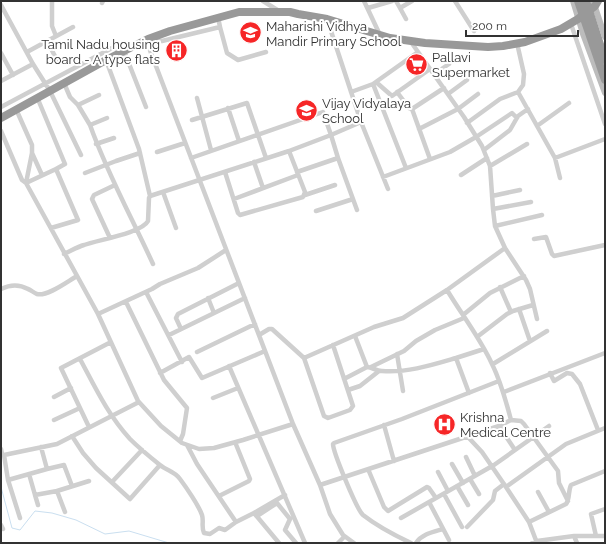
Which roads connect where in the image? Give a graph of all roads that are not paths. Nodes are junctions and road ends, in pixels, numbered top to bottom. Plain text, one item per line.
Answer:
1 (263, 1) edge
2 (364, 1) edge
3 (392, 1) edge
4 (396, 1) edge
5 (412, 1) edge
6 (455, 1) edge
7 (573, 1) edge
8 (578, 1) edge
9 (586, 1) edge
10 (52, 2) dead end
11 (595, 2) edge
12 (1, 5) edge
13 (368, 8) junction
14 (400, 8) junction
15 (281, 13) junction
16 (578, 16) junction
17 (218, 17) junction
18 (327, 19) junction
19 (406, 19) dead end
20 (570, 24) junction
21 (73, 27) dead end
22 (220, 27) junction
23 (474, 31) dead end
24 (380, 35) junction
25 (56, 36) junction
26 (605, 37) edge
27 (147, 40) junction
28 (47, 41) junction
29 (411, 42) junction
30 (518, 44) junction
31 (477, 46) junction
32 (27, 52) junction
33 (123, 52) junction
34 (266, 52) dead end
35 (418, 52) junction
36 (1, 53) edge
37 (57, 60) dead end
38 (106, 60) junction
39 (605, 60) edge
40 (33, 64) junction
41 (449, 64) dead end
42 (430, 69) junction
43 (434, 74) junction
44 (13, 75) junction
45 (467, 80) dead end
46 (605, 80) edge
47 (1, 81) edge
48 (64, 83) junction
49 (374, 83) junction
50 (48, 87) junction
51 (444, 88) junction
52 (351, 92) junction
53 (397, 92) junction
54 (518, 92) junction
55 (605, 93) edge
56 (448, 94) junction
57 (478, 94) dead end
58 (99, 95) dead end
59 (37, 97) junction
60 (197, 98) dead end
61 (569, 102) dead end
62 (78, 105) junction
63 (1, 107) edge
64 (146, 107) dead end
65 (228, 108) junction
66 (16, 109) junction
67 (412, 109) junction
68 (458, 109) junction
69 (528, 110) junction
70 (202, 116) junction
71 (1, 118) edge
72 (107, 118) dead end
73 (517, 118) junction
74 (192, 120) dead end
75 (361, 122) junction
76 (467, 123) junction
77 (605, 124) edge
78 (90, 126) junction
79 (537, 126) junction
80 (419, 129) junction
81 (1, 131) edge
82 (258, 135) junction
83 (331, 135) junction
84 (476, 137) junction
85 (114, 138) dead end
86 (605, 139) edge
87 (239, 141) junction
88 (185, 143) junction
89 (96, 144) junction
90 (527, 144) dead end
91 (211, 150) junction
92 (484, 150) junction
93 (289, 151) junction
94 (157, 152) dead end
95 (32, 153) junction
96 (140, 154) junction
97 (80, 155) dead end
98 (191, 158) junction
99 (266, 158) junction
100 (338, 158) junction
101 (487, 158) junction
102 (555, 158) junction
103 (430, 159) junction
104 (254, 162) junction
105 (106, 165) junction
106 (490, 166) junction
107 (406, 168) junction
108 (56, 169) junction
109 (225, 172) junction
110 (86, 173) dead end
111 (297, 173) junction
112 (42, 174) junction
113 (461, 175) dead end
114 (383, 177) junction
115 (560, 178) dead end
116 (200, 180) junction
117 (26, 182) junction
118 (115, 185) junction
119 (335, 185) dead end
120 (263, 188) junction
121 (388, 189) dead end
122 (520, 190) dead end
123 (163, 192) junction
124 (305, 195) junction
125 (150, 196) junction
126 (492, 196) junction
127 (234, 199) junction
128 (353, 199) junction
129 (531, 202) dead end
130 (492, 209) junction
131 (357, 210) dead end
132 (316, 211) dead end
133 (542, 215) dead end
134 (495, 226) junction
135 (51, 228) junction
136 (176, 228) dead end
137 (137, 230) junction
138 (110, 238) junction
139 (534, 239) dead end
140 (605, 245) edge
141 (505, 248) junction
142 (226, 250) junction
143 (64, 254) junction
144 (153, 264) dead end
145 (77, 276) junction
146 (524, 276) junction
147 (239, 283) junction
148 (500, 287) junction
149 (1, 289) edge
150 (447, 290) junction
151 (146, 292) junction
152 (208, 298) junction
153 (245, 298) junction
154 (126, 302) junction
155 (534, 305) junction
156 (519, 309) junction
157 (511, 312) junction
158 (214, 313) junction
159 (98, 314) junction
160 (464, 317) junction
161 (537, 319) dead end
162 (255, 324) junction
163 (181, 329) junction
164 (547, 331) dead end
165 (259, 334) junction
166 (168, 335) junction
167 (355, 336) junction
168 (477, 337) junction
169 (530, 341) junction
170 (111, 342) junction
171 (333, 345) junction
172 (484, 350) junction
173 (265, 351) junction
174 (197, 352) dead end
175 (605, 353) edge
176 (397, 354) junction
177 (304, 358) junction
178 (456, 358) junction
179 (80, 359) junction
180 (182, 362) junction
181 (492, 364) junction
182 (229, 366) junction
183 (369, 367) junction
184 (379, 371) junction
185 (400, 371) junction
186 (160, 372) junction
187 (550, 373) junction
188 (344, 379) junction
189 (499, 381) junction
190 (71, 388) junction
191 (238, 388) junction
192 (348, 390) junction
193 (403, 391) dead end
194 (504, 392) junction
195 (469, 393) junction
196 (54, 397) dead end
197 (214, 398) dead end
198 (139, 402) junction
199 (80, 408) junction
200 (111, 416) junction
201 (54, 420) dead end
202 (511, 420) junction
203 (293, 424) junction
204 (384, 425) junction
205 (499, 426) junction
206 (548, 426) dead end
207 (89, 428) junction
208 (605, 428) edge
209 (598, 430) junction
210 (259, 435) junction
211 (72, 436) junction
212 (467, 436) junction
213 (532, 437) junction
214 (180, 441) junction
215 (234, 442) junction
216 (187, 445) junction
217 (41, 448) junction
218 (1, 449) edge
219 (142, 450) junction
220 (515, 450) junction
221 (4, 455) junction
222 (548, 457) junction
223 (466, 458) dead end
224 (394, 461) junction
225 (452, 464) dead end
226 (160, 466) junction
227 (491, 467) junction
228 (47, 469) junction
229 (368, 469) junction
230 (605, 471) edge
231 (438, 472) dead end
232 (30, 474) junction
233 (475, 476) junction
234 (344, 477) junction
235 (470, 479) junction
236 (8, 480) junction
237 (89, 481) dead end
238 (112, 482) junction
239 (463, 483) junction
240 (72, 486) junction
241 (320, 486) junction
242 (457, 486) junction
243 (505, 486) junction
244 (57, 490) junction
245 (538, 492) dead end
246 (446, 493) junction
247 (479, 494) dead end
248 (35, 495) junction
249 (285, 495) junction
250 (219, 496) junction
251 (436, 498) junction
252 (568, 501) junction
253 (430, 502) junction
254 (38, 505) dead end
255 (468, 505) dead end
256 (605, 509) edge
257 (65, 512) dead end
258 (549, 512) junction
259 (255, 515) junction
260 (20, 518) dead end
261 (401, 518) dead end
262 (236, 522) junction
263 (529, 522) junction
264 (443, 529) junction
265 (574, 536) junction
266 (596, 536) junction
267 (605, 536) edge
268 (344, 537) junction
269 (449, 540) dead end
270 (549, 541) edge
271 (537, 542) edge
272 (279, 543) edge
273 (296, 543) edge
274 (301, 543) edge
275 (305, 543) edge
276 (338, 543) edge
277 (354, 543) edge
278 (411, 543) edge
279 (416, 543) edge
280 (532, 543) edge
281 (577, 543) edge

1 - 15 street
2 - 13 street
3 - 13 street
4 - 14 street
5 - 14 street
6 - 23 street
7 - 16 street
8 - 46 highway, bridge
9 - 39 highway, bridge
10 - 25 street
11 - 16 highway
11 - 26 street
12 - 32 street
13 - 24 street
14 - 19 street
15 - 17 highway
15 - 18 highway
16 - 20 highway
16 - 31 highway
16 - 55 street
17 - 22 street
17 - 27 highway
18 - 24 highway
18 - 52 street
20 - 30 highway
20 - 77 street
21 - 25 street
22 - 27 street
22 - 34 street
24 - 29 highway
25 - 28 street
27 - 33 highway
27 - 88 street
28 - 32 street
28 - 37 street
29 - 31 highway
29 - 35 street
30 - 31 highway
30 - 54 street
32 - 40 street
33 - 38 highway
33 - 50 street
33 - 64 street
35 - 42 street
35 - 49 street
36 - 44 street
38 - 48 highway
38 - 96 street
40 - 44 street
40 - 50 street
41 - 43 street
42 - 43 street
42 - 53 street
43 - 51 street
44 - 47 street
45 - 56 street
48 - 50 highway
48 - 62 street
49 - 52 street
49 - 53 street
49 - 107 street
50 - 59 highway
50 - 63 street
50 - 97 street
51 - 56 street
51 - 67 street
52 - 75 street
53 - 67 street
54 - 69 street
54 - 76 street
56 - 68 street
57 - 68 street
58 - 62 street
59 - 66 highway
59 - 108 street
60 - 70 street
61 - 79 street
62 - 78 street
65 - 70 street
65 - 82 street
65 - 87 street
66 - 71 highway
66 - 95 street
67 - 80 street
68 - 76 street
68 - 80 street
69 - 73 street
69 - 79 street
70 - 74 street
70 - 91 street
72 - 78 street
73 - 84 street
73 - 92 street
75 - 83 street
75 - 114 street
76 - 84 street
78 - 89 street
79 - 102 street
80 - 103 street
81 - 117 street
82 - 83 street
82 - 87 street
82 - 99 street
83 - 93 street
83 - 100 street
84 - 92 street
84 - 103 street
85 - 89 street
86 - 102 street
87 - 91 street
88 - 94 street
88 - 98 street
89 - 105 street
90 - 106 street
91 - 98 street
92 - 101 street
93 - 99 street
93 - 111 street
95 - 112 street
95 - 117 street
96 - 105 street
96 - 125 street
98 - 116 street
99 - 104 street
100 - 111 street
100 - 128 street
101 - 106 street
101 - 113 street
102 - 115 street
103 - 107 street
104 - 109 street
104 - 120 street
105 - 110 street
105 - 118 street
106 - 126 street
107 - 114 street
108 - 112 street
108 - 135 street
109 - 116 street
109 - 127 street
111 - 120 street
111 - 124 street
112 - 117 street
114 - 121 street
116 - 123 street
116 - 142 street
117 - 135 street
118 - 137 street
118 - 138 street
119 - 124 street
120 - 127 street
122 - 126 street
123 - 125 street
123 - 136 street
124 - 127 street
125 - 137 street
126 - 130 street
128 - 131 street
128 - 132 street
129 - 130 street
130 - 134 street
133 - 134 street
134 - 141 street
135 - 143 street
137 - 138 street
137 - 144 street
138 - 143 street
139 - 140 street
141 - 146 street
141 - 150 street
142 - 147 street
142 - 151 street
143 - 145 street
145 - 149 street
145 - 159 street
146 - 148 street
146 - 155 street
147 - 152 street
147 - 153 street
148 - 157 street
148 - 160 street
150 - 160 street
150 - 167 street
151 - 154 street
151 - 166 street
152 - 158 street
152 - 163 street
153 - 158 street
153 - 162 street
154 - 159 street
154 - 186 street
155 - 156 street
155 - 161 street
156 - 157 street
156 - 169 street
157 - 168 street
158 - 163 street
159 - 170 street
160 - 168 street
160 - 176 street
162 - 165 street
162 - 174 street
163 - 166 street
164 - 169 street
165 - 173 street
165 - 177 street
166 - 180 street
167 - 171 street
167 - 183 street
168 - 172 street
169 - 181 street
170 - 179 street
170 - 198 street
171 - 177 street
171 - 188 street
172 - 178 street
172 - 181 street
173 - 182 street
173 - 203 street
175 - 187 street
176 - 183 street
176 - 185 street
177 - 192 street
178 - 185 street
178 - 195 street
179 - 190 street
179 - 200 street
180 - 182 street
180 - 186 street
181 - 189 street
182 - 191 street
183 - 184 street
183 - 188 street
184 - 185 street
184 - 192 street
185 - 193 street
186 - 214 street
187 - 194 street
187 - 209 street
188 - 192 street
189 - 194 street
189 - 195 street
190 - 196 street
190 - 199 street
191 - 197 street
191 - 210 street
194 - 202 street
195 - 204 street
198 - 200 street
198 - 214 street
199 - 201 street
199 - 207 street
200 - 207 street
200 - 219 street
202 - 205 street
202 - 213 street
203 - 210 street
203 - 241 street
204 - 224 street
204 - 234 street
205 - 212 street
205 - 220 street
206 - 213 street
207 - 211 street
208 - 209 street
209 - 222 street
210 - 215 street
210 - 249 street
211 - 217 street
211 - 238 street
212 - 224 street
212 - 227 street
213 - 220 street
213 - 222 street
214 - 216 street
215 - 216 street
215 - 250 street
216 - 250 street
217 - 221 street
217 - 228 street
218 - 221 street
219 - 226 street
219 - 238 street
220 - 227 street
221 - 236 street
222 - 243 street
222 - 252 street
223 - 233 street
224 - 229 street
225 - 239 street
226 - 238 street
226 - 262 street
227 - 233 street
227 - 243 street
228 - 232 street
228 - 240 street
229 - 234 street
229 - 251 street
230 - 252 street
231 - 246 street
232 - 236 street
232 - 248 street
233 - 235 street
234 - 241 street
234 - 278 street
235 - 239 street
235 - 247 street
236 - 260 street
237 - 240 street
239 - 242 street
240 - 244 street
241 - 268 street
242 - 246 street
242 - 255 street
243 - 246 street
243 - 263 street
244 - 248 street
244 - 257 street
245 - 258 street
246 - 251 street
248 - 254 street
249 - 259 street
249 - 275 street
250 - 262 street
251 - 253 street
252 - 258 street
253 - 261 street
253 - 264 street
256 - 266 street
258 - 263 street
259 - 262 street
259 - 272 street
259 - 273 street
263 - 271 street
264 - 269 street
264 - 279 street
265 - 266 street
265 - 270 street
265 - 281 street
266 - 267 street
268 - 276 street
268 - 277 street
270 - 271 street
271 - 280 street
273 - 274 street

